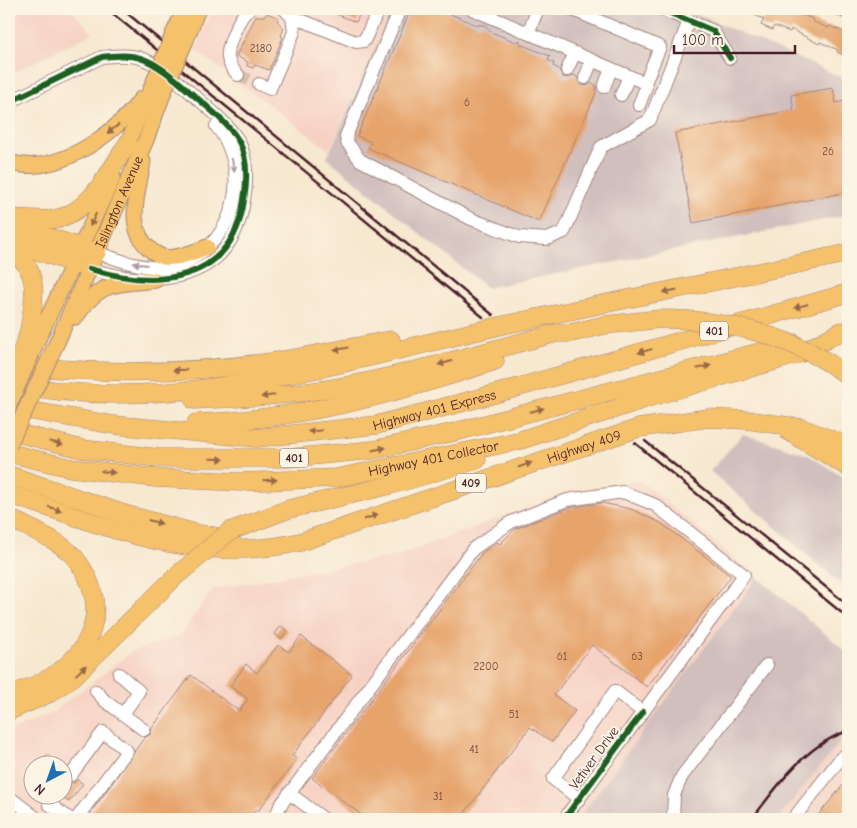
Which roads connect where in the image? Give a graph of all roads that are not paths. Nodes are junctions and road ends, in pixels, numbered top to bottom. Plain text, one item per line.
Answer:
1 (185, 9) edge
2 (198, 9) edge
3 (250, 9) edge
4 (379, 9) edge
5 (400, 9) edge
6 (472, 9) edge
7 (538, 9) edge
8 (571, 9) edge
9 (661, 9) edge
10 (838, 9) edge
11 (283, 11) edge
12 (848, 13) edge
13 (689, 21) junction
14 (528, 33) junction
15 (180, 36) junction
16 (660, 47) junction
17 (676, 52) junction
18 (575, 53) junction
19 (730, 58) dead end
20 (592, 60) junction
21 (611, 68) junction
22 (568, 70) dead end
23 (238, 74) tunnel mouth
24 (629, 76) junction
25 (586, 78) dead end
26 (167, 82) junction
27 (645, 83) junction
28 (259, 84) dead end
29 (604, 87) dead end
30 (621, 95) dead end
31 (9, 101) edge
32 (639, 105) dead end
33 (146, 140) junction
34 (128, 143) junction
35 (9, 162) edge
36 (9, 218) edge
37 (9, 225) edge
38 (9, 241) edge
39 (207, 248) junction
40 (9, 249) edge
41 (848, 253) edge
42 (83, 254) junction
43 (90, 269) junction
44 (156, 280) junction
45 (848, 293) edge
46 (492, 328) junction
47 (845, 330) edge
48 (571, 333) junction
49 (33, 336) junction
50 (58, 340) junction
51 (9, 364) edge
52 (848, 376) edge
53 (9, 383) edge
54 (9, 387) edge
55 (91, 394) junction
56 (9, 406) edge
57 (779, 424) junction
58 (114, 425) junction
59 (9, 431) edge
60 (518, 441) junction
61 (9, 445) edge
62 (848, 446) edge
63 (9, 454) edge
64 (848, 467) edge
65 (9, 475) edge
66 (9, 494) edge
67 (9, 518) edge
68 (325, 532) junction
69 (767, 665) dead end
70 (119, 674) dead end
71 (96, 690) dead end
72 (9, 694) edge
73 (9, 711) edge
74 (643, 712) junction
75 (123, 714) junction
76 (144, 730) dead end
77 (848, 753) edge
78 (72, 774) tunnel mouth
79 (289, 793) junction
80 (9, 797) edge
81 (580, 799) junction
82 (52, 806) edge
83 (38, 819) edge
84 (70, 819) edge
85 (76, 819) edge
86 (275, 819) edge
87 (324, 819) edge
88 (564, 819) edge
89 (673, 819) edge
90 (792, 819) edge

1 - 15 main road, Islington Avenue
2 - 15 main road, Islington Avenue
3 - 23 street
4 - 11 street
5 - 17 street
6 - 14 street
7 - 14 street
8 - 16 street
9 - 13 street
10 - 12 street
11 - 28 street
13 - 17 street
13 - 19 street
14 - 18 street
15 - 26 main road, Islington Avenue, bridge
16 - 17 street
16 - 27 street
18 - 20 street
18 - 22 street
20 - 21 street
20 - 25 street
21 - 24 street
21 - 29 street
24 - 27 street
24 - 30 street
26 - 31 street
26 - 33 main road, Islington Avenue
26 - 34 main road, Islington Avenue
26 -> 35 main road
26 -> 39 street
26 - 44 street
27 - 32 street
33 - 39 main road
33 - 42 main road, Islington Avenue
34 - 36 highway
34 -> 42 main road, Islington Avenue
37 - 42 highway
38 - 42 highway
39 -> 42 street
40 - 49 highway
41 -> 46 highway
42 - 43 highway
42 - 49 main road, Islington Avenue
43 - 44 street
43 - 50 main road
44 - 50 main road
45 -> 58 highway, Highway 401 Express / 401
46 -> 51 highway
46 - 55 highway
59 -> 47 highway, Highway 401 Express / 401
47 - 60 highway, Highway 401 Collector / 401
48 - 52 highway, bridge
48 -> 55 highway
48 - 58 highway
49 - 54 highway, bridge
49 - 56 main road, Islington Avenue, bridge
50 - 61 main road, bridge
53 - 55 highway
56 - 58 highway, Highway 401 Express / 401
57 - 62 highway, Highway 409 / 409
57 - 64 highway
68 -> 57 highway, Highway 409 / 409
63 -> 60 highway, Highway 401 Collector / 401
73 -> 60 highway, bridge
65 -> 68 highway
66 -> 68 highway
67 - 72 highway
69 - 89 street
70 - 75 street
71 - 75 street
74 - 79 street, Vetiver Drive
74 - 81 street, Vetiver Drive
74 - 81 street
75 - 76 street
77 - 90 street
78 - 85 street
79 - 86 street
79 - 87 street
80 - 83 street
81 - 88 street, Vetiver Drive
82 - 84 street

